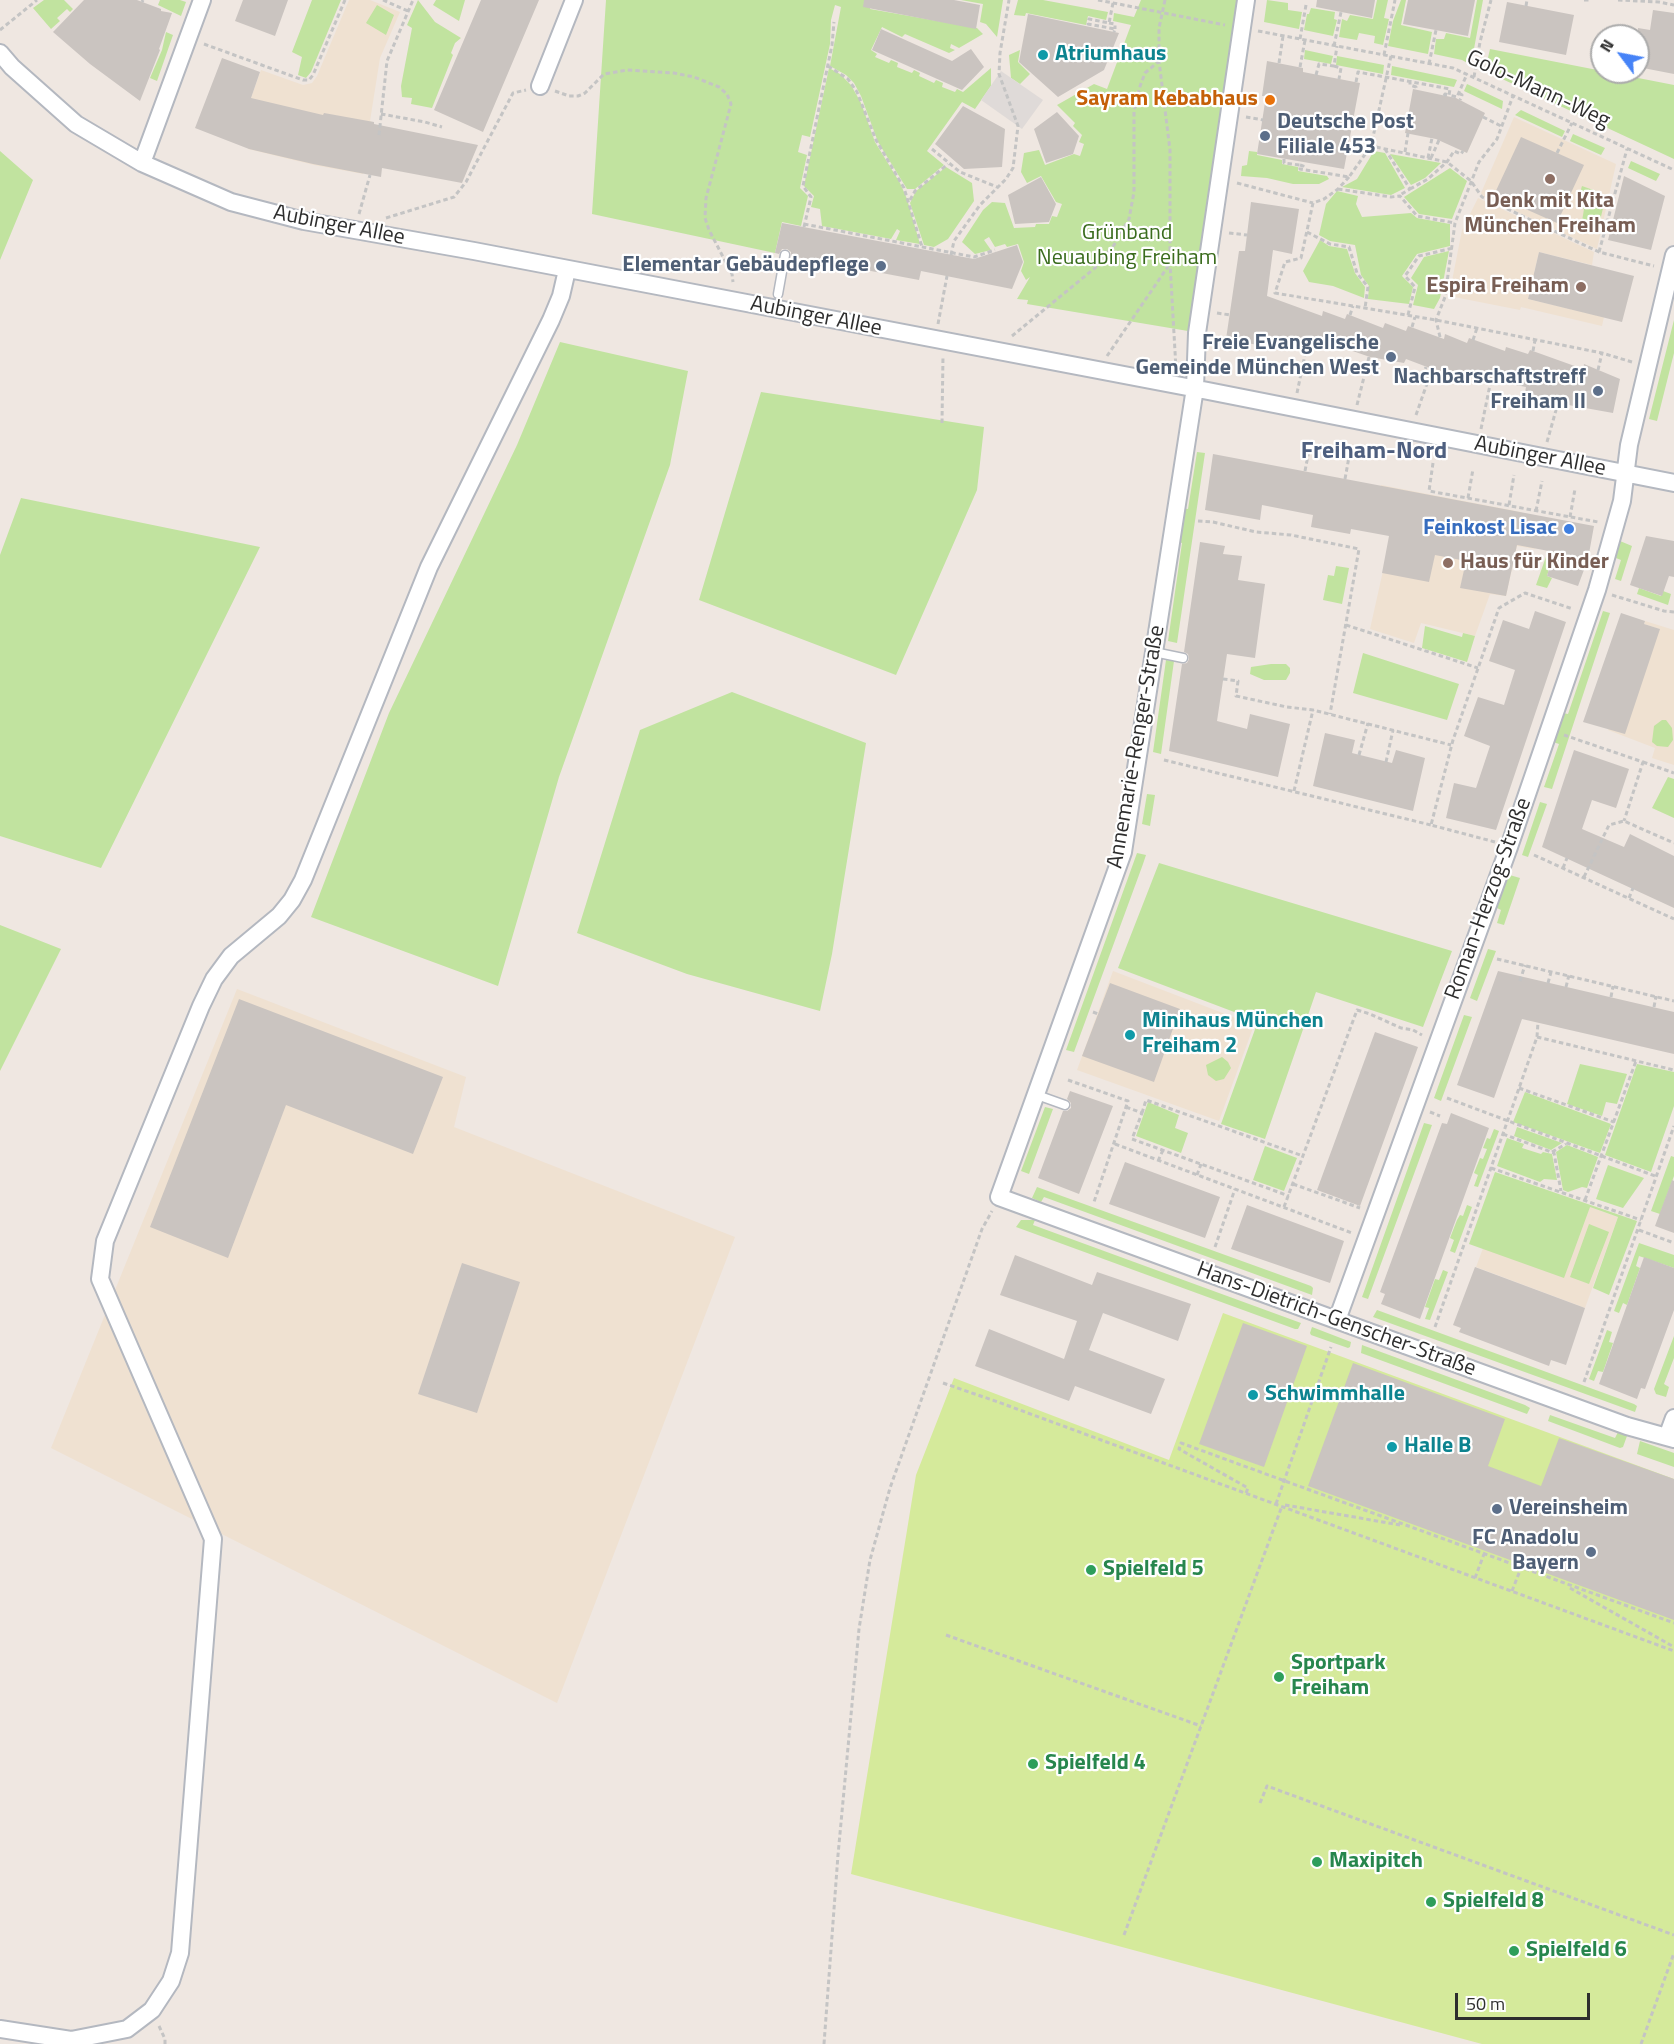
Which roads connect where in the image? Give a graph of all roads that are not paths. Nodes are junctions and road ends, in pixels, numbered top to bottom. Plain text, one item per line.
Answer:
1 (202, 0) edge
2 (574, 0) edge
3 (1246, 0) edge
4 (0, 53) edge
5 (540, 86) road end
6 (142, 163) junction
7 (784, 255) dead end
8 (1674, 255) edge
9 (567, 270) junction
10 (778, 294) dead end
11 (1194, 388) junction
12 (1626, 474) junction
13 (1674, 483) edge
14 (1154, 652) junction
15 (1183, 658) dead end
16 (1037, 1095) junction
17 (1065, 1105) dead end
18 (999, 1197) joint
19 (1337, 1320) junction
20 (1674, 1418) edge
21 (1671, 1438) edge
22 (0, 2029) edge

1 - 6 street
2 - 5 street
3 - 11 street, Annemarie-Renger-Straße
4 - 6 street, Aubinger Allee
6 - 9 street, Aubinger Allee
7 - 10 lane
8 - 12 street, Roman-Herzog-Straße
9 - 11 street, Aubinger Allee
9 - 22 street
11 - 12 street, Aubinger Allee
11 - 14 street, Annemarie-Renger-Straße
12 - 13 street, Aubinger Allee
12 - 19 street, Roman-Herzog-Straße
14 - 15 lane
14 - 16 street, Annemarie-Renger-Straße
16 - 17 lane
16 - 18 street, Annemarie-Renger-Straße
18 - 19 street, Hans-Dietrich-Genscher-Straße
19 - 21 street, Hans-Dietrich-Genscher-Straße
20 - 21 street

